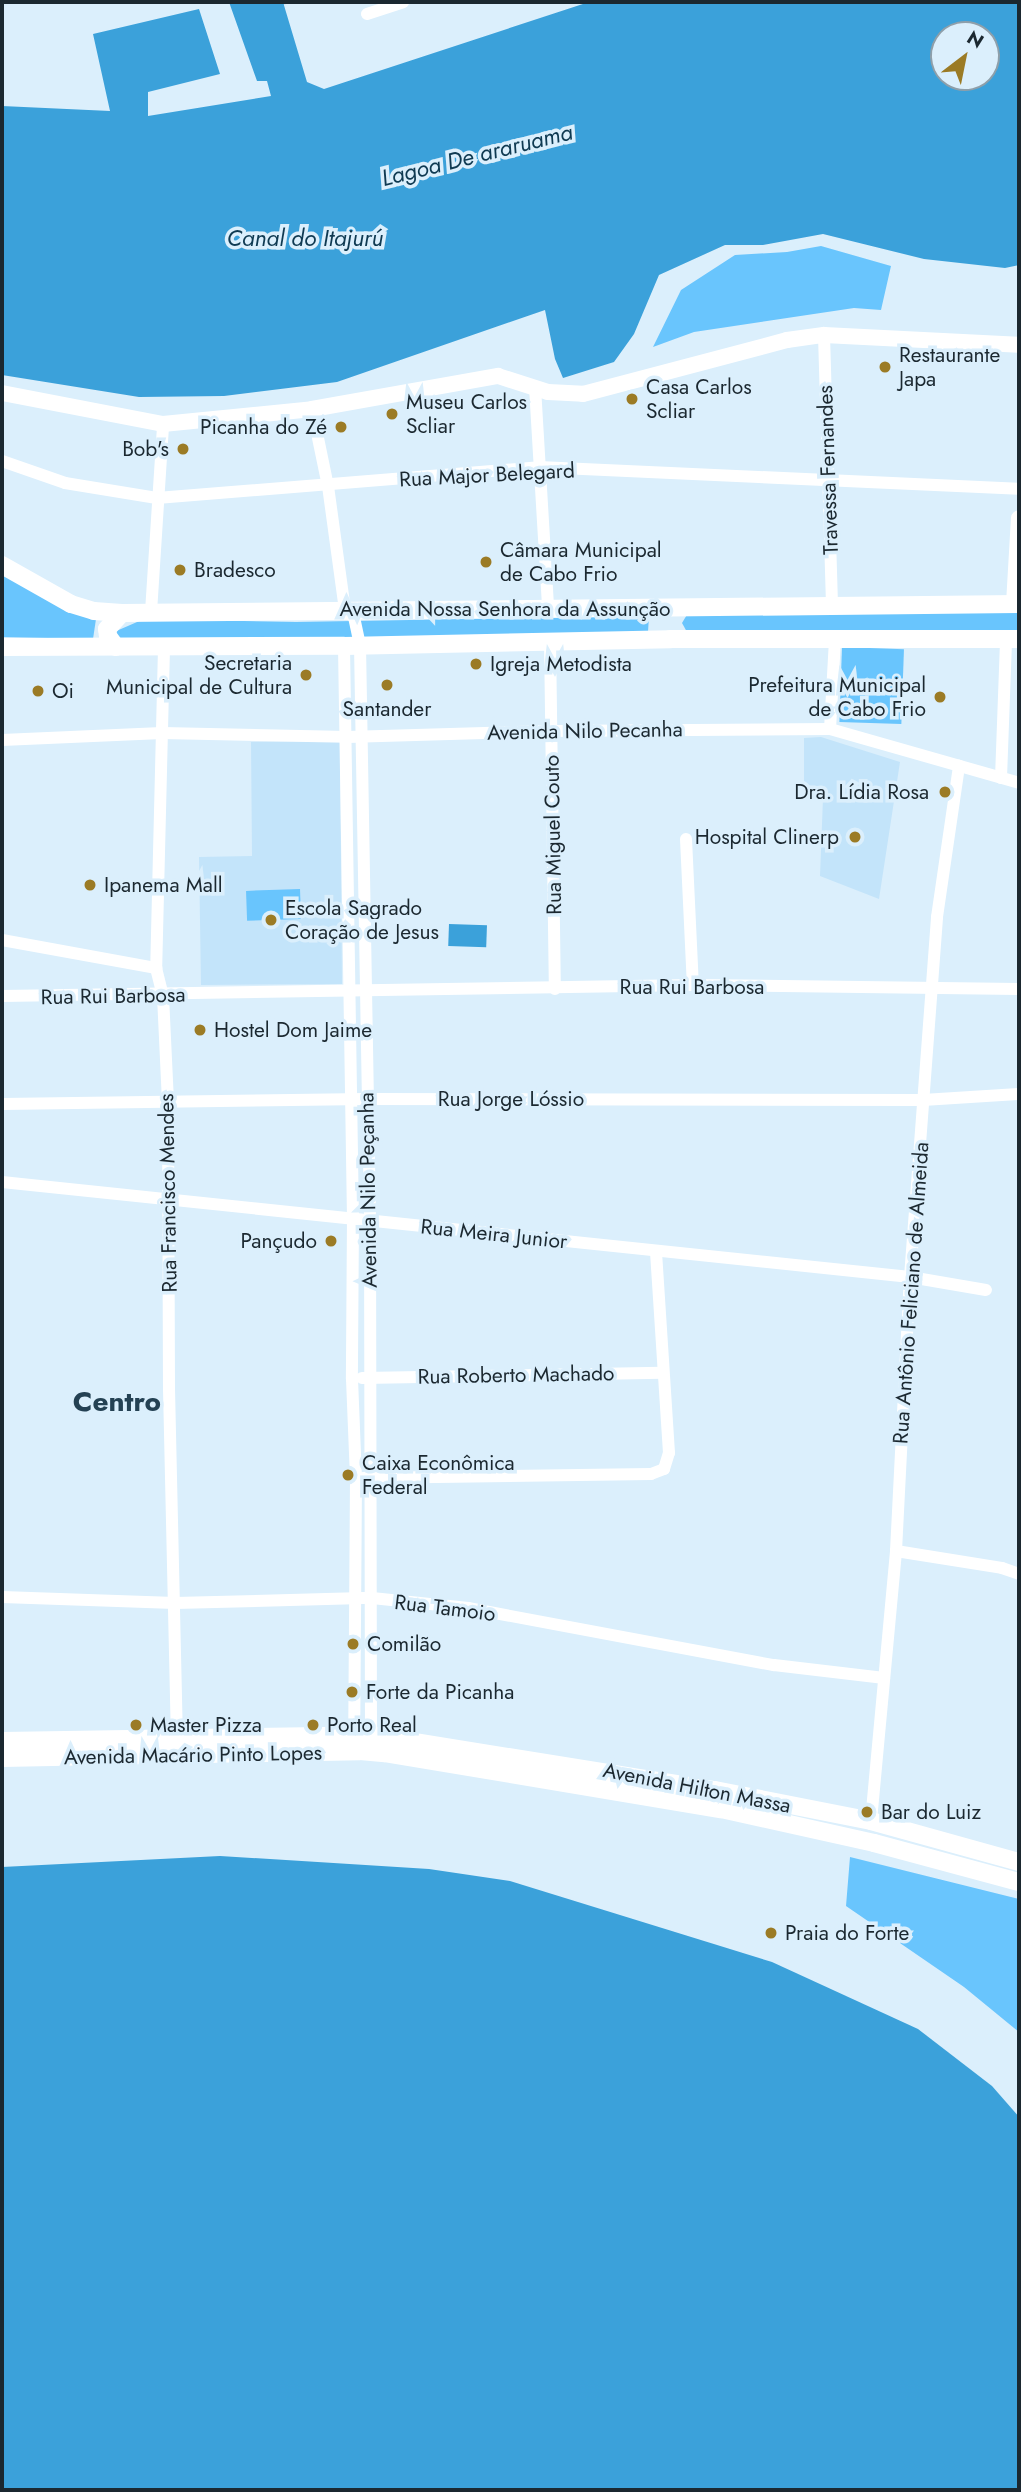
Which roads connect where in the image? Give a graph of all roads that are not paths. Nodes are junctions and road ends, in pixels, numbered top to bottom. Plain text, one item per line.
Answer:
1 (403, 2) edge
2 (367, 14) dead end
3 (824, 335) junction
4 (1019, 345) edge
5 (535, 387) junction
6 (2, 393) edge
7 (312, 409) junction
8 (163, 424) junction
9 (2, 461) edge
10 (539, 467) junction
11 (828, 480) junction
12 (328, 486) junction
13 (1019, 489) edge
14 (157, 498) junction
15 (1019, 518) edge
16 (2, 565) edge
17 (1017, 604) edge
18 (832, 605) junction
19 (668, 607) junction
20 (548, 608) junction
21 (345, 610) junction
22 (151, 612) junction
23 (122, 613) junction
24 (232, 614) junction
25 (670, 639) junction
26 (1012, 639) edge
27 (550, 640) junction
28 (835, 640) junction
29 (233, 644) junction
30 (352, 645) junction
31 (2, 647) edge
32 (116, 647) junction
33 (164, 648) junction
34 (830, 729) junction
35 (551, 731) junction
36 (162, 733) junction
37 (362, 736) junction
38 (347, 737) junction
39 (2, 740) edge
40 (959, 766) junction
41 (1001, 778) junction
42 (1019, 783) edge
43 (686, 839) dead end
44 (2, 940) edge
45 (156, 968) junction
46 (692, 985) junction
47 (555, 989) junction
48 (932, 989) junction
49 (1019, 989) edge
50 (350, 991) junction
51 (365, 992) junction
52 (2, 996) edge
53 (163, 996) junction
54 (1019, 1094) edge
55 (366, 1099) junction
56 (351, 1100) junction
57 (923, 1100) junction
58 (168, 1101) junction
59 (2, 1104) edge
60 (2, 1182) edge
61 (169, 1197) junction
62 (353, 1217) junction
63 (370, 1220) junction
64 (656, 1252) junction
65 (910, 1277) junction
66 (986, 1290) dead end
67 (662, 1373) junction
68 (369, 1377) junction
69 (352, 1379) junction
70 (363, 1478) junction
71 (895, 1551) junction
72 (1019, 1574) edge
73 (2, 1597) edge
74 (355, 1598) junction
75 (372, 1598) junction
76 (175, 1602) junction
77 (884, 1678) junction
78 (362, 1735) junction
79 (177, 1739) junction
80 (2, 1741) edge
81 (384, 1753) joint
82 (2, 1758) edge
83 (696, 1796) junction
84 (871, 1821) junction
85 (1019, 1862) edge
86 (1019, 1882) edge

1 - 2 street
3 - 4 street
3 - 5 street
3 - 11 street, Travessa Fernandes
5 - 7 street
5 - 10 street
6 - 8 street
7 - 8 street
7 - 12 street
8 - 14 street
9 - 14 street, Rua Major Belegard
10 - 11 street, Rua Major Belegard
10 - 12 street, Rua Major Belegard
10 - 20 street
11 - 13 street, Rua Major Belegard
11 - 18 street, Travessa Fernandes
12 - 14 street, Rua Major Belegard
12 - 21 street
14 - 22 street
15 - 17 street
16 - 23 main road, Avenida Nossa Senhora da Assunção
17 - 18 main road, Avenida Nossa Senhora da Assunção
18 - 19 main road, Avenida Nossa Senhora da Assunção
19 - 20 main road, Avenida Nossa Senhora da Assunção
19 - 25 main road
20 - 21 main road, Avenida Nossa Senhora da Assunção
21 - 24 main road, Avenida Nossa Senhora da Assunção
21 - 30 street
22 - 23 main road, Avenida Nossa Senhora da Assunção
22 - 24 main road, Avenida Nossa Senhora da Assunção
23 - 32 main road
24 - 29 main road
25 - 27 main road, Avenida Nossa Senhora da Assunção
25 - 28 main road, Avenida Nossa Senhora da Assunção
26 - 28 main road, Avenida Nossa Senhora da Assunção
26 - 41 street
27 - 30 main road, Avenida Nossa Senhora da Assunção
27 - 35 street, Rua Miguel Couto
28 - 34 street
29 - 30 main road, Avenida Nossa Senhora da Assunção
29 - 33 main road, Avenida Nossa Senhora da Assunção
30 - 37 street, Avenida Nilo Peçanha
30 - 38 street, Avenida Nilo Peçanha
31 - 32 main road, Avenida Nossa Senhora da Assunção
32 - 33 main road, Avenida Nossa Senhora da Assunção
33 - 36 street, Rua Francisco Mendes
34 - 35 street, Avenida Nilo Pecanha
34 - 40 street, Avenida Nilo Pecanha
35 - 37 street, Avenida Nilo Pecanha
35 - 47 street, Rua Miguel Couto
36 - 38 street, Avenida Nilo Pecanha
36 - 39 street, Avenida Nilo Pecanha
36 - 45 street, Rua Francisco Mendes
37 - 38 street, Avenida Nilo Pecanha
37 - 51 street, Avenida Nilo Peçanha
38 - 50 street, Avenida Nilo Peçanha
40 - 41 street, Avenida Nilo Pecanha
40 - 48 street, Rua Antônio Feliciano de Almeida
41 - 42 street, Avenida Nilo Pecanha
43 - 46 street
44 - 45 street
45 - 53 street, Rua Francisco Mendes
46 - 47 street, Rua Rui Barbosa
46 - 48 street, Rua Rui Barbosa
47 - 51 street, Rua Rui Barbosa
48 - 49 street, Rua Rui Barbosa
48 - 57 street, Rua Antônio Feliciano de Almeida
50 - 51 street, Rua Rui Barbosa
50 - 53 street, Rua Rui Barbosa
50 - 56 street, Avenida Nilo Peçanha
51 - 55 street, Avenida Nilo Peçanha
52 - 53 street, Rua Rui Barbosa
53 - 58 street, Rua Francisco Mendes
54 - 57 street, Rua Jorge Lóssio
55 - 56 street, Rua Jorge Lóssio
55 - 57 street, Rua Jorge Lóssio
55 - 63 street, Avenida Nilo Peçanha
56 - 58 street, Rua Jorge Lóssio
56 - 62 street, Avenida Nilo Peçanha
57 - 65 street, Rua Antônio Feliciano de Almeida
58 - 59 street, Rua Jorge Lóssio
58 - 61 street, Rua Francisco Mendes
60 - 61 street, Rua Meira Junior
61 - 62 street, Rua Meira Junior
61 - 76 street, Rua Francisco Mendes
62 - 63 street, Rua Meira Junior
62 - 69 street, Avenida Nilo Peçanha
63 - 64 street, Rua Meira Junior
63 - 68 street, Avenida Nilo Peçanha
64 - 65 street, Rua Meira Junior
64 - 67 street
65 - 66 street, Rua Meira Junior
65 - 71 street, Rua Antônio Feliciano de Almeida
67 - 68 street, Rua Roberto Machado
67 - 70 street
68 - 69 street, Rua Roberto Machado
68 - 70 street, Avenida Nilo Peçanha
69 - 70 street, Avenida Nilo Peçanha
70 - 74 street, Avenida Nilo Peçanha
70 - 75 street, Avenida Nilo Peçanha
71 - 72 street
71 - 77 street, Rua Antônio Feliciano de Almeida
73 - 76 street, Rua Tamoio
74 - 75 street, Rua Tamoio
74 - 76 street, Rua Tamoio
74 - 78 street, Avenida Nilo Peçanha
75 - 77 street, Rua Tamoio
75 - 78 street, Avenida Nilo Peçanha
76 - 79 street, Rua Francisco Mendes
77 - 84 street, Rua Antônio Feliciano de Almeida
78 - 79 main road, Avenida Macário Pinto Lopes
78 - 83 main road, Avenida Hilton Massa
79 - 80 main road, Avenida Macário Pinto Lopes
81 - 82 main road, Avenida Macário Pinto Lopes
81 - 83 main road, Avenida Hilton Massa
83 - 84 main road, Avenida Hilton Massa
83 - 86 main road, Avenida Hilton Massa
84 - 85 main road, Avenida Hilton Massa

